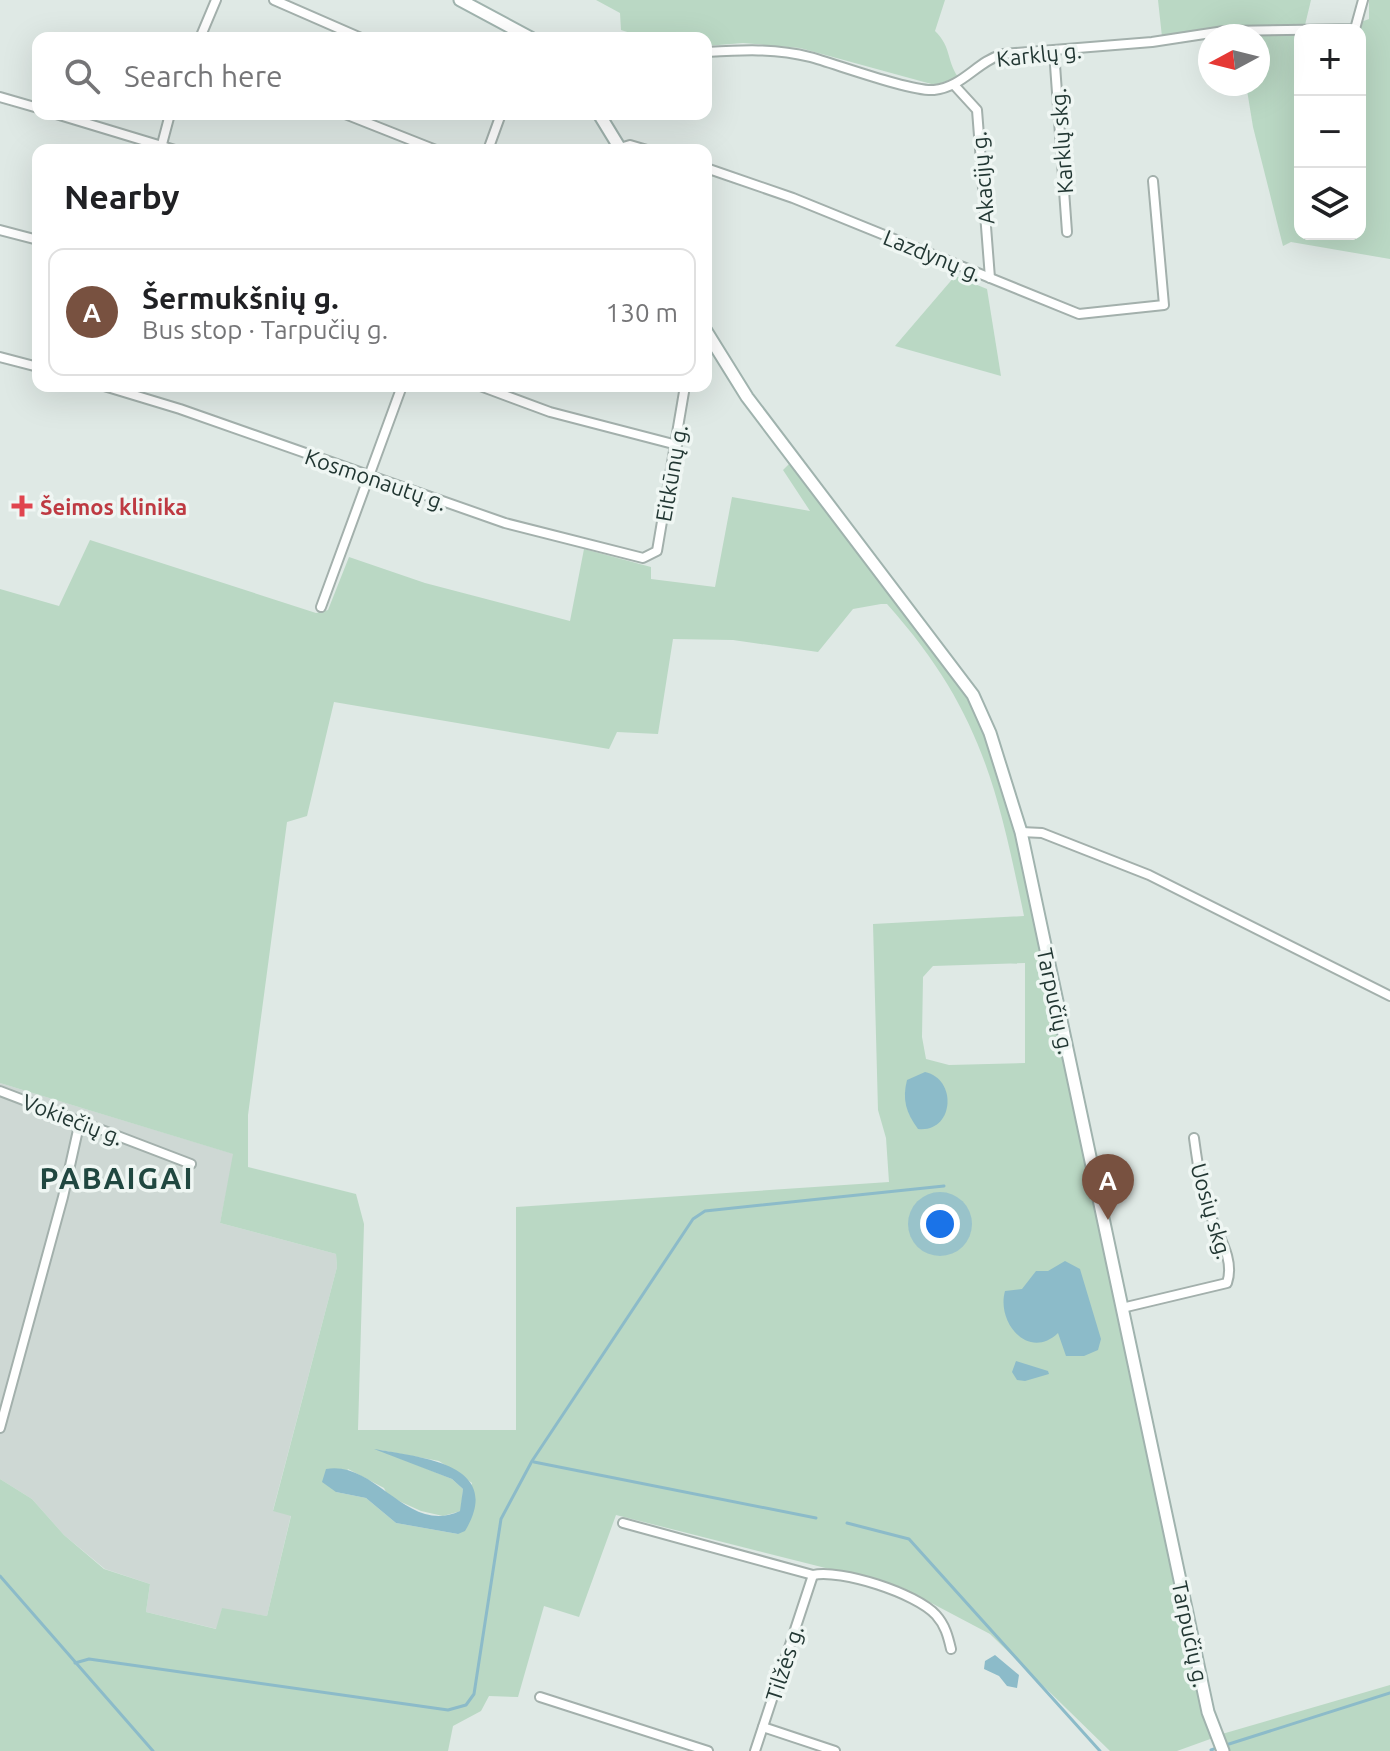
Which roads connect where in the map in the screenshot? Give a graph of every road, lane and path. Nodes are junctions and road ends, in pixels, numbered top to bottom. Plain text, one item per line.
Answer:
1 (216, 0) edge
2 (274, 0) edge
3 (460, 0) edge
4 (1363, 0) edge
5 (203, 32) edge
6 (347, 32) edge
7 (521, 32) edge
8 (1054, 51) junction
9 (712, 52) edge
10 (955, 86) junction
11 (0, 97) edge
12 (32, 106) edge
13 (75, 120) edge
14 (169, 120) edge
15 (360, 120) edge
16 (499, 120) edge
17 (603, 120) edge
18 (150, 144) edge
19 (163, 144) edge
20 (421, 144) edge
21 (490, 144) edge
22 (617, 144) edge
23 (712, 170) edge
24 (1153, 181) dead end
25 (0, 230) edge
26 (1067, 232) dead end
27 (32, 238) edge
28 (990, 278) junction
29 (712, 341) edge
30 (0, 357) edge
31 (32, 365) edge
32 (122, 392) edge
33 (400, 392) edge
34 (496, 392) edge
35 (684, 392) edge
36 (677, 445) junction
37 (369, 476) junction
38 (651, 557) joint
39 (321, 607) dead end
40 (1021, 832) junction
41 (1390, 996) edge
42 (0, 1091) edge
43 (80, 1121) junction
44 (1194, 1138) dead end
45 (191, 1164) dead end
46 (1122, 1308) junction
47 (0, 1428) edge
48 (623, 1523) dead end
49 (813, 1575) junction
50 (951, 1649) dead end
51 (540, 1697) dead end
52 (763, 1727) junction
53 (708, 1751) edge
54 (755, 1751) edge
55 (835, 1751) edge
56 (1223, 1751) edge

1 - 5 street
2 - 6 street
3 - 7 main road
4 - 8 street, Karklų g.
8 - 10 street, Karklų g.
8 - 26 street, Karklų skg.
9 - 10 street
10 - 28 street, Akacijų g.
11 - 12 street
13 - 18 street
14 - 19 street
15 - 20 street
16 - 21 street
17 - 22 main road
23 - 28 street, Lazdynų g.
24 - 28 street, Lazdynų g.
25 - 27 street
29 - 40 main road, Tarpučių g.
30 - 31 street
32 - 37 street, Kosmonautų g.
33 - 37 street
34 - 36 street
35 - 36 street, Eitkūnų g.
36 - 38 street, Eitkūnų g.
37 - 38 street, Kosmonautų g.
37 - 39 street
40 - 41 street
40 - 46 main road, Tarpučių g.
42 - 43 street, Vokiečių g.
43 - 45 street, Vokiečių g.
43 - 47 street
44 - 46 street, Uosių skg.
46 - 56 main road, Tarpučių g.
48 - 49 street
49 - 50 street
49 - 52 street, Tilžės g.
51 - 53 street
52 - 54 street, Tilžės g.
52 - 55 street

